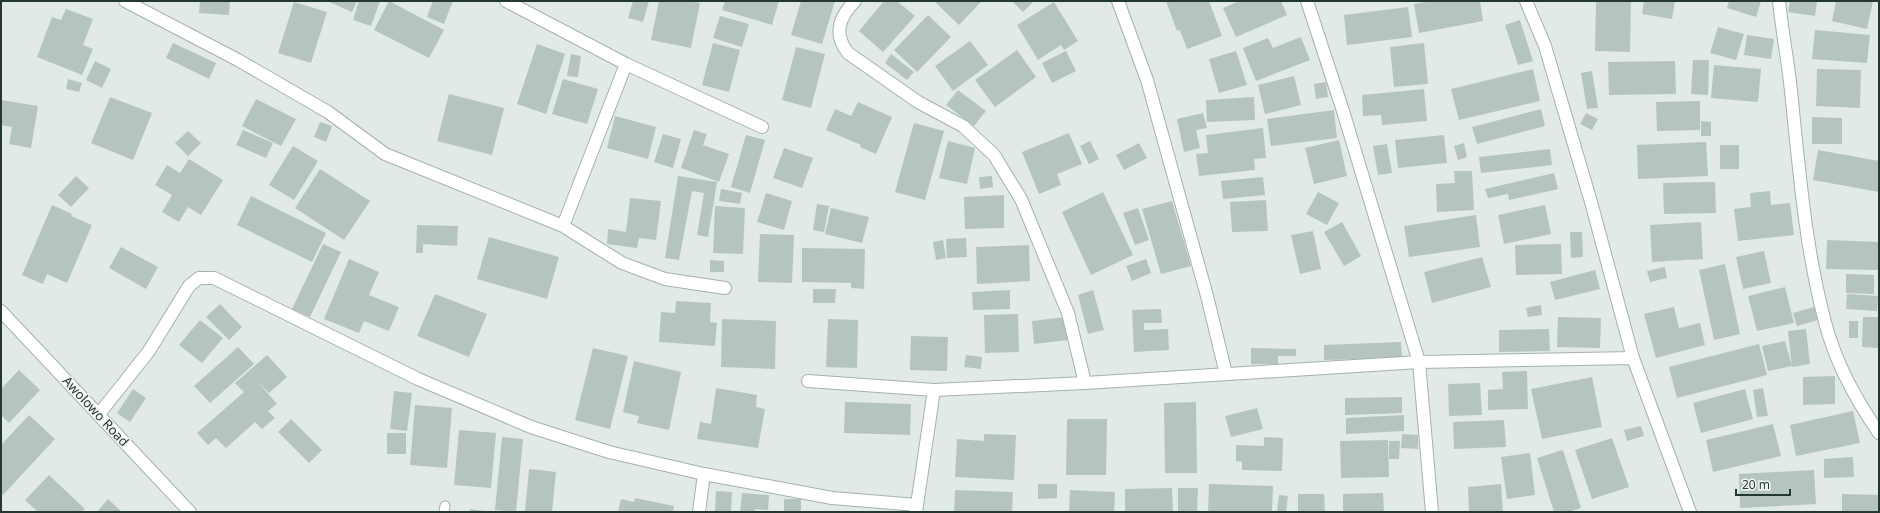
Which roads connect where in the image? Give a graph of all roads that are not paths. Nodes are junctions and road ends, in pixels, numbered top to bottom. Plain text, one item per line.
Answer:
1 (125, 1) edge
2 (506, 1) edge
3 (855, 1) edge
4 (1118, 1) edge
5 (1307, 1) edge
6 (1526, 1) edge
7 (1779, 1) edge
8 (626, 64) junction
9 (762, 127) dead end
10 (563, 226) junction
11 (725, 288) dead end
12 (1, 311) edge
13 (1633, 358) junction
14 (1419, 362) junction
15 (1226, 374) junction
16 (808, 381) dead end
17 (1085, 382) junction
18 (934, 390) junction
19 (100, 414) junction
20 (1879, 433) edge
21 (704, 474) junction
22 (917, 508) edge
23 (185, 510) edge
24 (699, 512) edge
25 (1432, 512) edge
26 (1690, 512) edge

1 - 10 street
2 - 8 street
3 - 17 street
4 - 15 street
5 - 14 street
6 - 13 street
7 - 20 street
8 - 9 street
8 - 10 street
10 - 11 street
12 - 19 street, Awolowo Road
13 - 14 street
13 - 26 street
14 - 15 street
14 - 25 street
15 - 17 street
16 - 18 street
17 - 18 street
18 - 22 street
19 - 21 street
19 - 23 street, Awolowo Road
21 - 22 street
21 - 24 street

